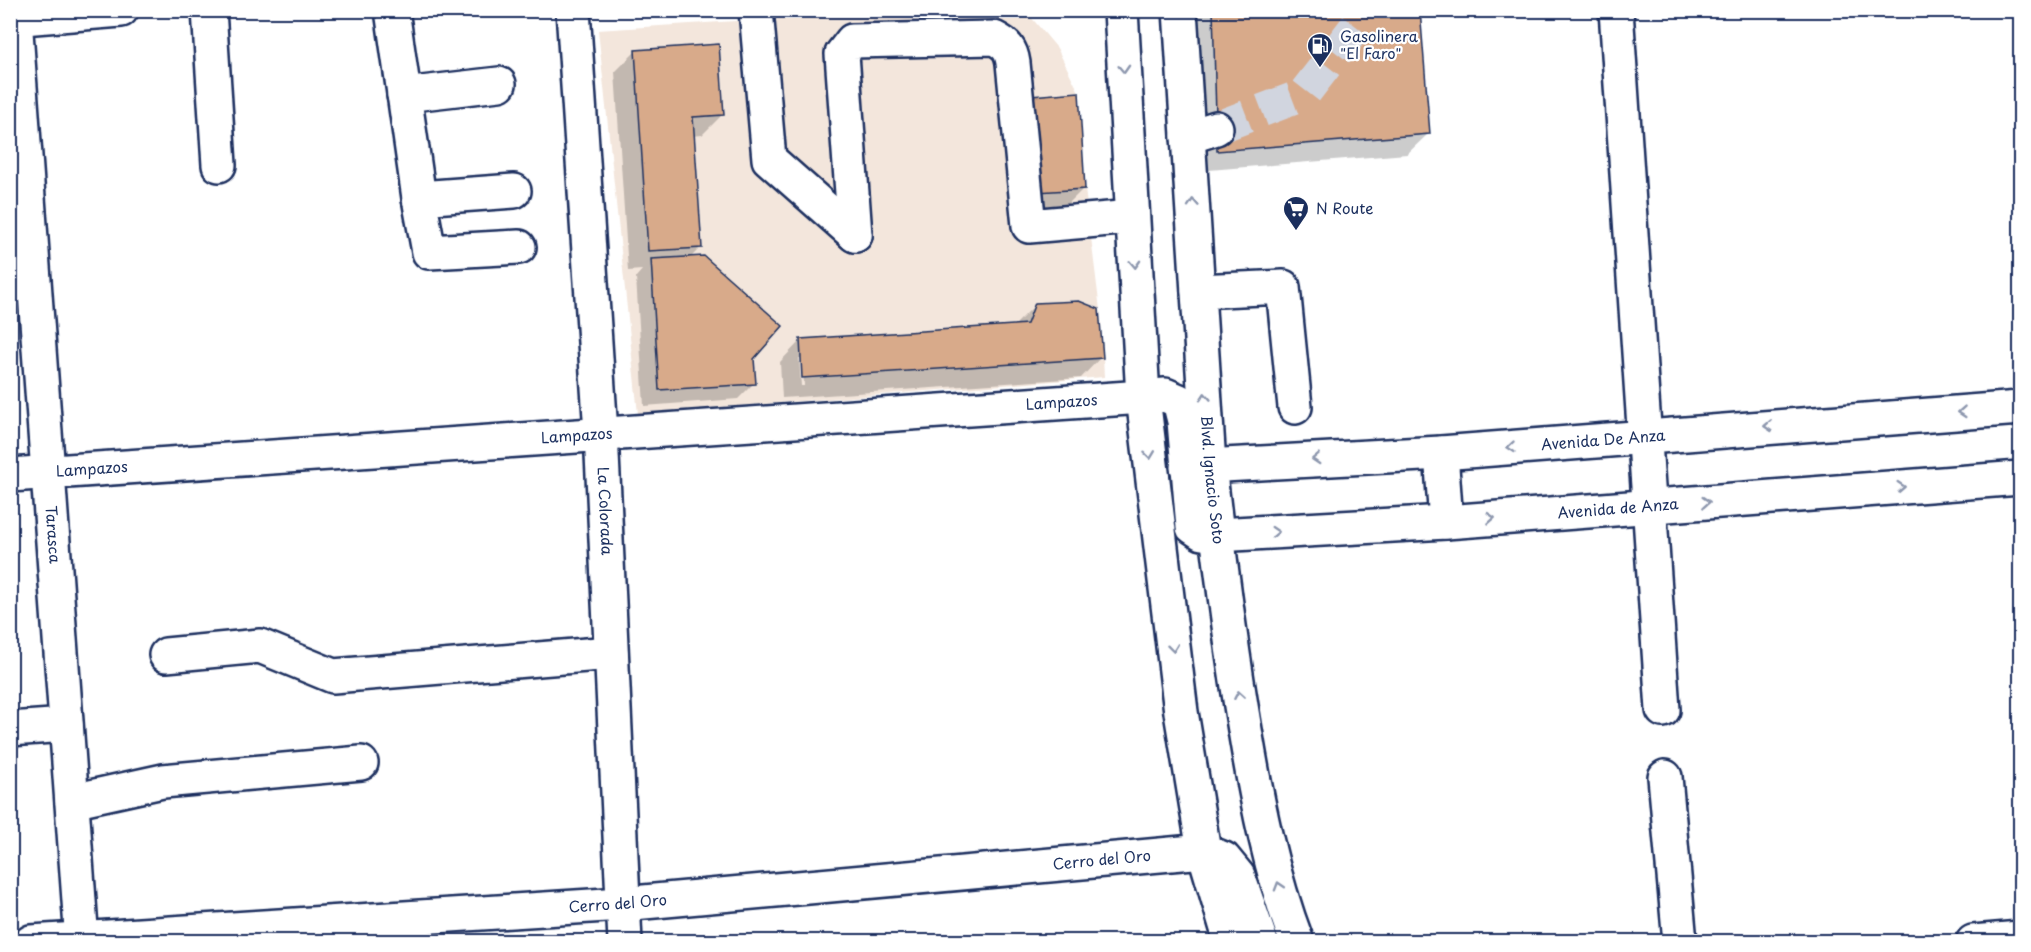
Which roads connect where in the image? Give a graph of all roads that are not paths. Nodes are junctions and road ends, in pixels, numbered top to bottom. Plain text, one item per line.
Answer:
1 (121, 10) edge
2 (209, 10) edge
3 (392, 10) edge
4 (573, 10) edge
5 (756, 10) edge
6 (1121, 10) edge
7 (1180, 10) edge
8 (1616, 10) edge
9 (13, 19) edge
10 (499, 84) dead end
11 (404, 95) junction
12 (219, 165) dead end
13 (514, 191) dead end
14 (418, 198) junction
15 (1132, 217) junction
16 (519, 247) dead end
17 (1198, 291) junction
18 (1143, 397) junction
19 (1295, 407) dead end
20 (2020, 408) edge
21 (601, 433) junction
22 (1647, 435) junction
23 (1441, 453) junction
24 (1198, 466) junction
25 (46, 472) junction
26 (10, 476) edge
27 (2020, 478) edge
28 (1650, 507) junction
29 (1446, 522) junction
30 (1217, 535) junction
31 (611, 653) junction
32 (166, 655) dead end
33 (1663, 710) dead end
34 (66, 725) junction
35 (10, 729) edge
36 (361, 764) dead end
37 (1665, 777) dead end
38 (72, 801) junction
39 (1204, 851) junction
40 (622, 904) junction
41 (2020, 938) edge
42 (82, 939) edge
43 (30, 942) edge
44 (625, 942) edge
45 (1231, 942) edge
46 (1261, 942) edge
47 (1297, 942) edge
48 (1680, 942) edge
49 (1973, 942) edge

1 - 9 street
2 - 12 street
3 - 11 street
4 - 21 street, La Colorada
5 - 15 street
6 -> 15 street
17 -> 7 street, Blvd. Ignacio Soto
8 - 22 street
9 - 25 street, Tarasca
10 - 11 street
11 - 14 street
13 - 14 street
14 - 16 street
15 -> 18 street
17 - 19 street
24 -> 17 street, Blvd. Ignacio Soto
18 - 21 street, Lampazos
18 - 24 street, Lampazos
18 -> 39 street
20 -> 22 street, Avenida De Anza
21 - 25 street, Lampazos
21 - 31 street, La Colorada
22 -> 23 street, Avenida De Anza
22 - 28 street
23 -> 24 street, Avenida De Anza
23 - 29 street
24 - 30 street, Blvd. Ignacio Soto
25 - 26 street, Lampazos
25 - 34 street, Tarasca
28 -> 27 street, Avenida de Anza
29 -> 28 street, Avenida de Anza
28 - 33 street
30 -> 29 street, Avenida de Anza
47 -> 30 street, Blvd. Ignacio Soto
31 - 32 street
31 - 40 street, La Colorada
34 - 35 street
34 - 38 street, Tarasca
36 - 38 street
37 - 48 street
38 - 42 street, Tarasca
39 - 40 street, Cerro del Oro
39 - 45 street
39 - 46 street
40 - 42 street, Cerro del Oro
40 - 44 street, La Colorada
41 - 49 street
42 - 43 street, Cerro del Oro

